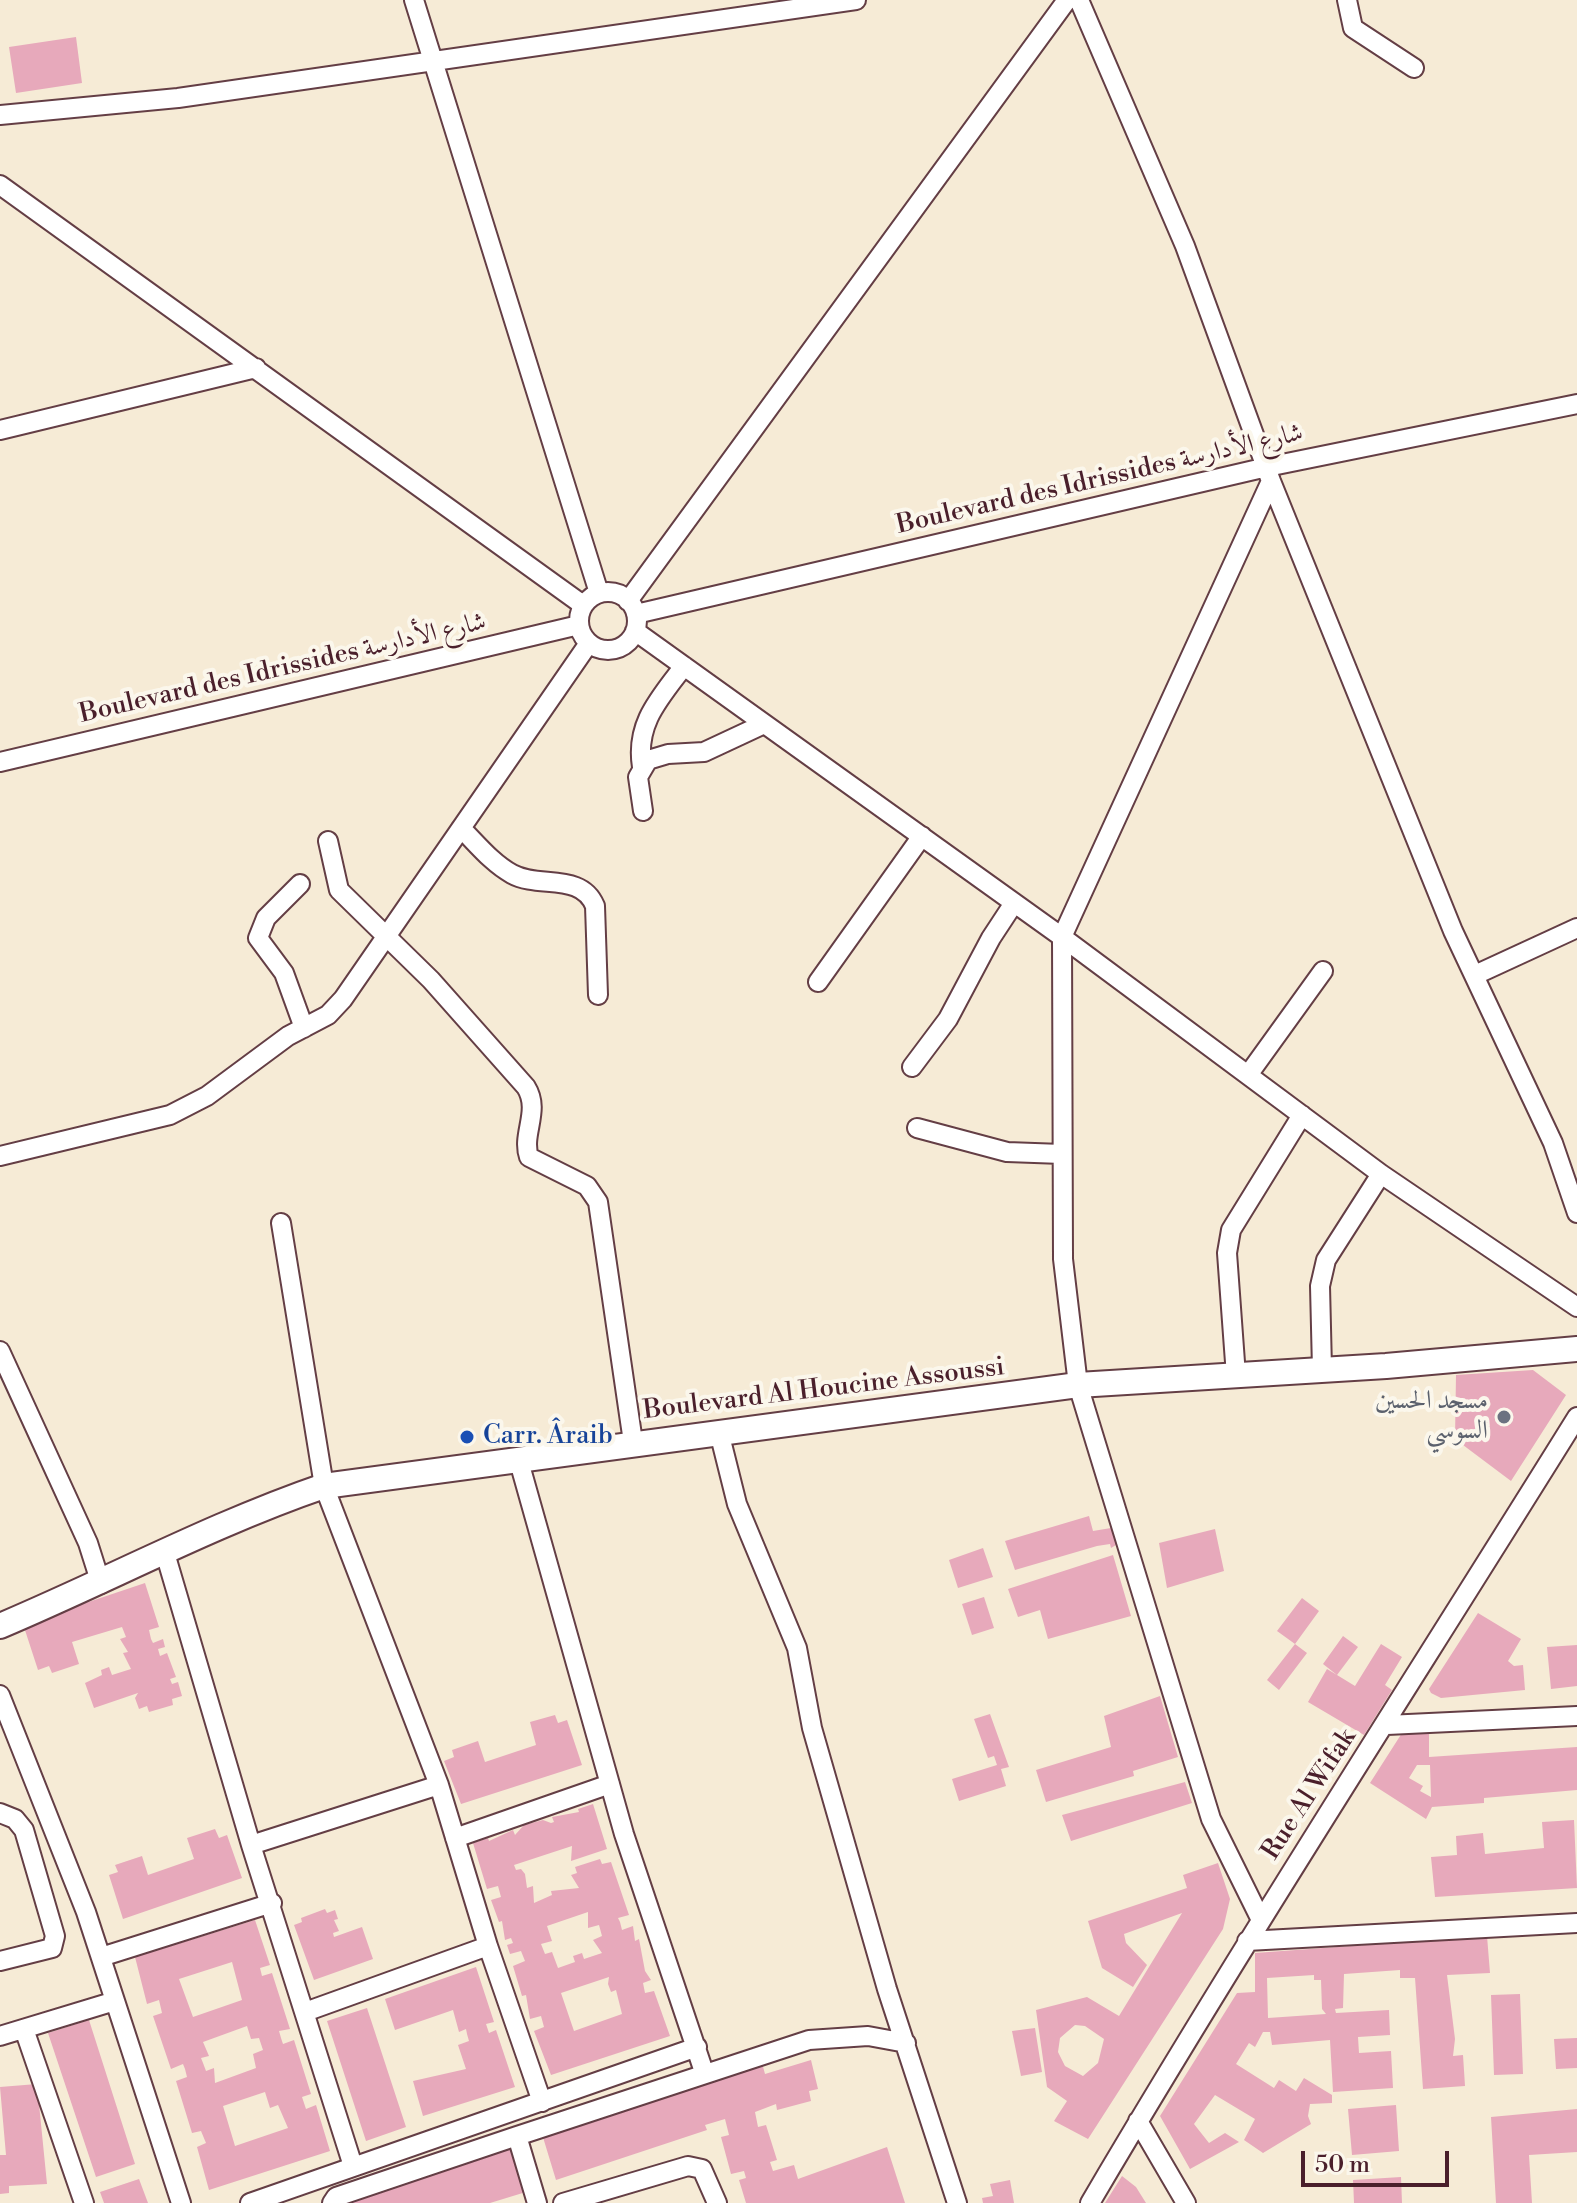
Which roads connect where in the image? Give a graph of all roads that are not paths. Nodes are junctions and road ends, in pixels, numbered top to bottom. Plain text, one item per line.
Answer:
1 (414, 0) edge
2 (856, 0) edge
3 (1067, 0) edge
4 (1079, 0) edge
5 (1347, 0) edge
6 (431, 60) junction
7 (1414, 68) dead end
8 (0, 115) edge
9 (0, 185) edge
10 (256, 368) junction
11 (1577, 404) edge
12 (0, 430) edge
13 (1269, 474) junction
14 (599, 593) junction
15 (583, 605) junction
16 (633, 615) junction
17 (579, 625) junction
18 (589, 643) junction
19 (684, 666) junction
20 (764, 724) junction
21 (0, 762) edge
22 (642, 767) junction
23 (643, 811) dead end
24 (461, 828) junction
25 (922, 836) junction
26 (328, 841) dead end
27 (300, 884) dead end
28 (1014, 903) junction
29 (1577, 928) edge
30 (388, 934) junction
31 (1062, 937) junction
32 (1323, 971) dead end
33 (1475, 975) junction
34 (818, 982) dead end
35 (598, 995) dead end
36 (304, 1028) junction
37 (912, 1067) dead end
38 (1248, 1075) junction
39 (1302, 1115) junction
40 (917, 1128) dead end
41 (1062, 1154) junction
42 (0, 1156) edge
43 (1381, 1174) junction
44 (1577, 1213) edge
45 (281, 1223) dead end
46 (1577, 1307) edge
47 (1577, 1349) edge
48 (0, 1351) edge
49 (1322, 1369) junction
50 (1236, 1376) junction
51 (1078, 1385) junction
52 (1577, 1417) edge
53 (719, 1432) junction
54 (633, 1442) junction
55 (518, 1458) junction
56 (324, 1486) junction
57 (165, 1553) junction
58 (101, 1584) junction
59 (0, 1626) edge
60 (0, 1695) edge
61 (1577, 1716) edge
62 (1387, 1725) junction
63 (610, 1784) junction
64 (439, 1785) junction
65 (0, 1813) edge
66 (455, 1838) junction
67 (251, 1845) junction
68 (272, 1903) junction
69 (1260, 1918) junction
70 (1577, 1923) edge
71 (1247, 1941) junction
72 (488, 1946) junction
73 (101, 1957) junction
74 (0, 1961) edge
75 (115, 2001) junction
76 (305, 2012) junction
77 (24, 2029) junction
78 (0, 2036) edge
79 (906, 2043) junction
80 (697, 2047) junction
81 (704, 2072) junction
82 (542, 2102) junction
83 (1138, 2121) junction
84 (517, 2136) junction
85 (353, 2166) junction
86 (84, 2203) edge
87 (181, 2203) edge
88 (250, 2203) edge
89 (332, 2203) edge
90 (537, 2203) edge
91 (563, 2203) edge
92 (717, 2203) edge
93 (957, 2203) edge
94 (1090, 2203) edge
95 (1186, 2203) edge

1 - 6 street
2 - 6 street
3 - 16 street
4 - 13 street
5 - 7 street
6 - 8 street
6 - 14 street
9 - 10 street
10 - 12 street
10 - 15 street
11 - 13 street, Boulevard des Idrissides شارع الأدارسة
13 - 16 street, Boulevard des Idrissides شارع الأدارسة
13 - 31 street
13 - 33 street
14 - 15 street
14 - 16 street
15 - 17 street
16 - 18 street
16 - 19 street
17 - 18 street
17 - 21 street, Boulevard des Idrissides شارع الأدارسة
18 - 24 street
19 - 20 street
19 - 22 street
20 - 22 street
20 - 25 street
22 - 23 street
24 - 30 street
24 - 35 street
25 - 28 street
25 - 34 street
26 - 30 street
27 - 36 street
28 - 31 street
28 - 37 street
29 - 33 street
30 - 36 street
30 - 54 street
31 - 38 street
31 - 41 street
32 - 38 street
33 - 44 street
36 - 42 street
38 - 39 street
39 - 43 street
39 - 50 street
40 - 41 street
41 - 51 street
43 - 46 street
43 - 49 street
45 - 56 street
47 - 49 street, Boulevard Al Houcine Assoussi
48 - 58 street
49 - 50 street, Boulevard Al Houcine Assoussi
50 - 51 street, Boulevard Al Houcine Assoussi
51 - 53 street, Boulevard Al Houcine Assoussi
51 - 69 street
52 - 62 street, Rue Al Wifak
53 - 54 street, Boulevard Al Houcine Assoussi
53 - 79 street
54 - 55 street, Boulevard Al Houcine Assoussi
55 - 56 street, Boulevard Al Houcine Assoussi
55 - 63 street
56 - 57 street, Boulevard Al Houcine Assoussi
56 - 64 street
57 - 58 street, Boulevard Al Houcine Assoussi
57 - 67 street
58 - 59 street, Boulevard Al Houcine Assoussi
60 - 73 street
61 - 62 street
62 - 69 street, Rue Al Wifak
63 - 66 street
63 - 80 street
64 - 66 street
64 - 67 street
65 - 74 street
66 - 72 street
67 - 68 street
68 - 73 street
68 - 76 street
69 - 71 street, Rue Al Wifak
70 - 71 street
71 - 83 street, Rue Al Wifak
72 - 76 street
72 - 82 street
73 - 75 street
75 - 77 street
75 - 87 street
76 - 85 street
77 - 78 street
77 - 86 street
79 - 81 street
79 - 93 street
80 - 81 street
80 - 82 street
81 - 84 street
82 - 85 street
83 - 94 street, Rue Al Wifak
83 - 95 street
84 - 89 street
84 - 90 street
85 - 88 street
91 - 92 street

